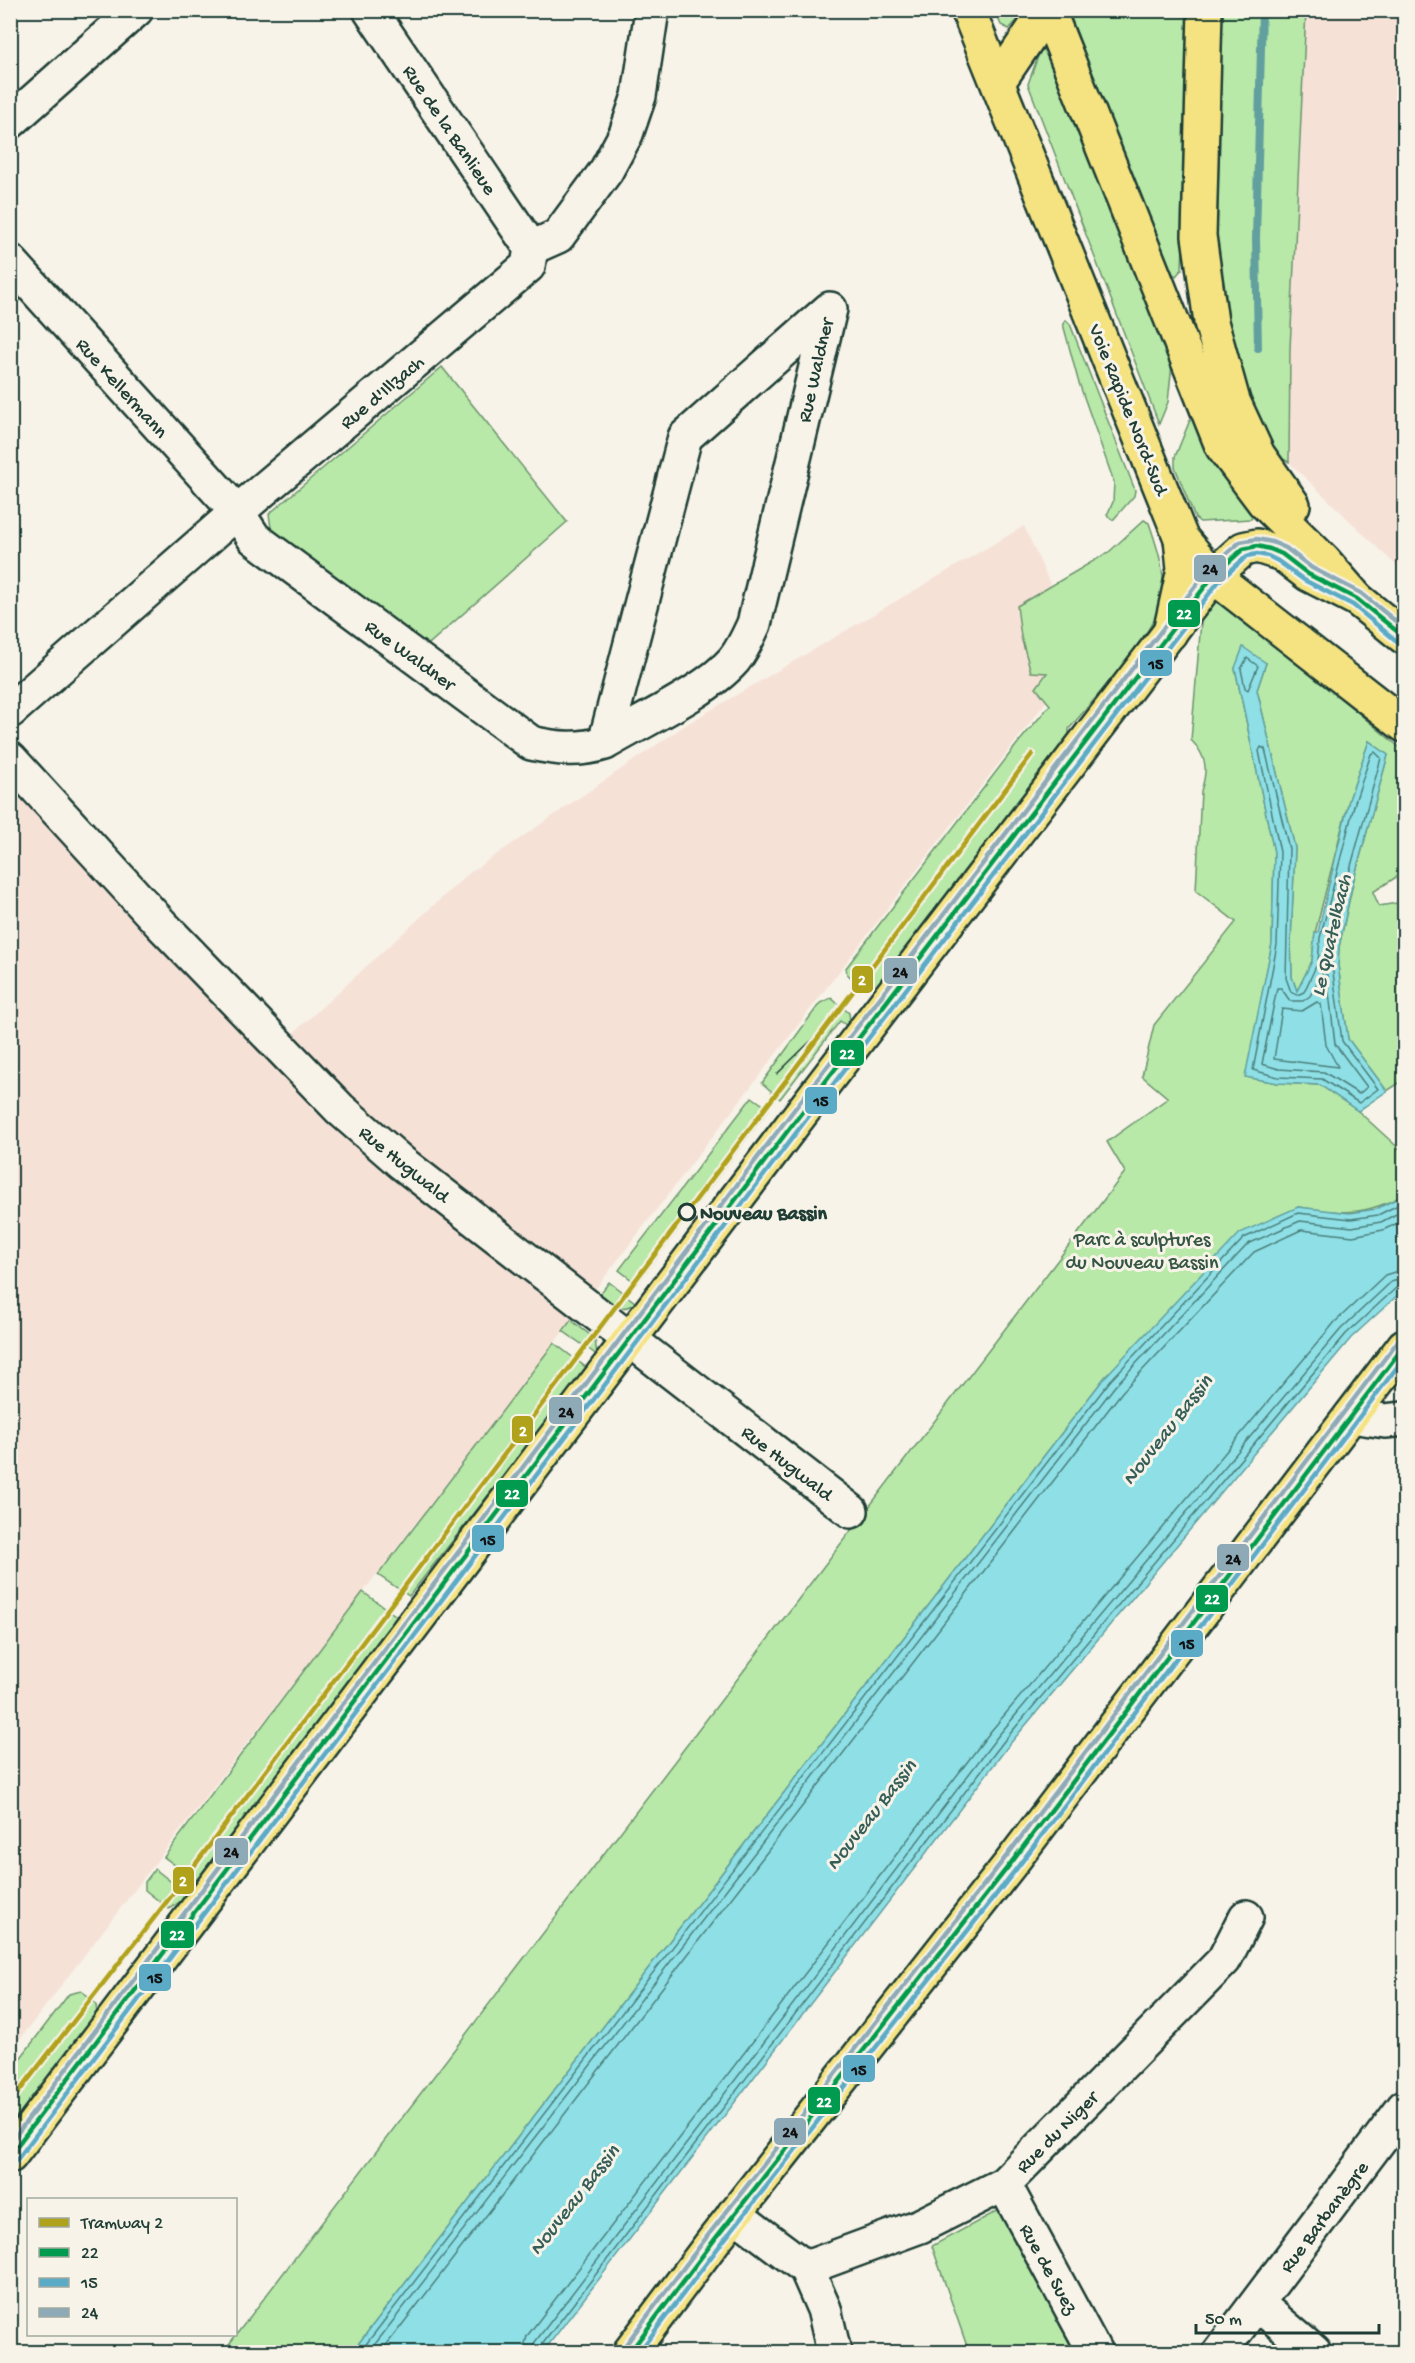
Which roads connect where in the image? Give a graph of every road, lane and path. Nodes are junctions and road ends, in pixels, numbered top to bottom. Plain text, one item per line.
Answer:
1 (370, 10) edge
2 (652, 10) edge
3 (968, 10) edge
4 (1048, 10) edge
5 (1205, 10) edge
6 (131, 12) edge
7 (998, 82) junction
8 (10, 122) edge
9 (531, 248) junction
10 (10, 261) edge
11 (785, 348) junction
12 (817, 362) junction
13 (237, 512) junction
14 (1181, 538) junction
15 (1324, 561) junction
16 (1213, 576) junction
17 (1357, 599) junction
18 (1170, 633) junction
19 (1404, 637) edge
20 (10, 711) edge
21 (1404, 725) edge
22 (605, 743) junction
23 (10, 759) edge
24 (630, 1339) junction
25 (1404, 1346) edge
26 (1351, 1416) junction
27 (1404, 1419) edge
28 (851, 1511) dead end
29 (1246, 1917) dead end
30 (1404, 2107) edge
31 (10, 2156) edge
32 (1004, 2184) junction
33 (735, 2214) junction
34 (806, 2268) junction
35 (1258, 2304) junction
36 (630, 2352) edge
37 (834, 2352) edge
38 (1095, 2352) edge
39 (1220, 2352) edge
40 (1314, 2352) edge

1 - 9 street, Rue de la Banlieue
2 - 9 street
3 - 7 main road, Voie Rapide Nord-Sud
4 - 7 main road
4 - 15 main road
5 - 15 main road
6 - 8 street
7 - 14 main road, Voie Rapide Nord-Sud
9 - 13 street, Rue d'Illzach
10 - 13 street, Rue Kellermann
11 - 12 street
11 - 12 street, Rue Waldner
11 - 22 street, Rue Waldner
12 - 22 street, Rue Waldner
13 - 20 street, Rue d'Illzach
13 - 22 street, Rue Waldner
14 - 16 main road, Voie Rapide Nord-Sud
14 - 18 main road
15 - 17 main road
16 - 17 main road
16 - 18 main road
16 - 21 main road, Voie Rapide Nord-Sud
17 - 19 main road
18 - 24 main road
23 - 24 street, Rue Hugwald
24 - 28 street, Rue Hugwald
24 - 31 main road
25 - 26 main road
26 - 27 street
26 - 33 main road
29 - 32 street, Rue du Niger
30 - 35 street, Rue Barbanègre
32 - 34 street, Rue du Niger
32 - 38 street, Rue de Suez
33 - 34 street
33 - 36 main road
34 - 37 street
35 - 39 street, Rue Barbanègre
35 - 40 street

